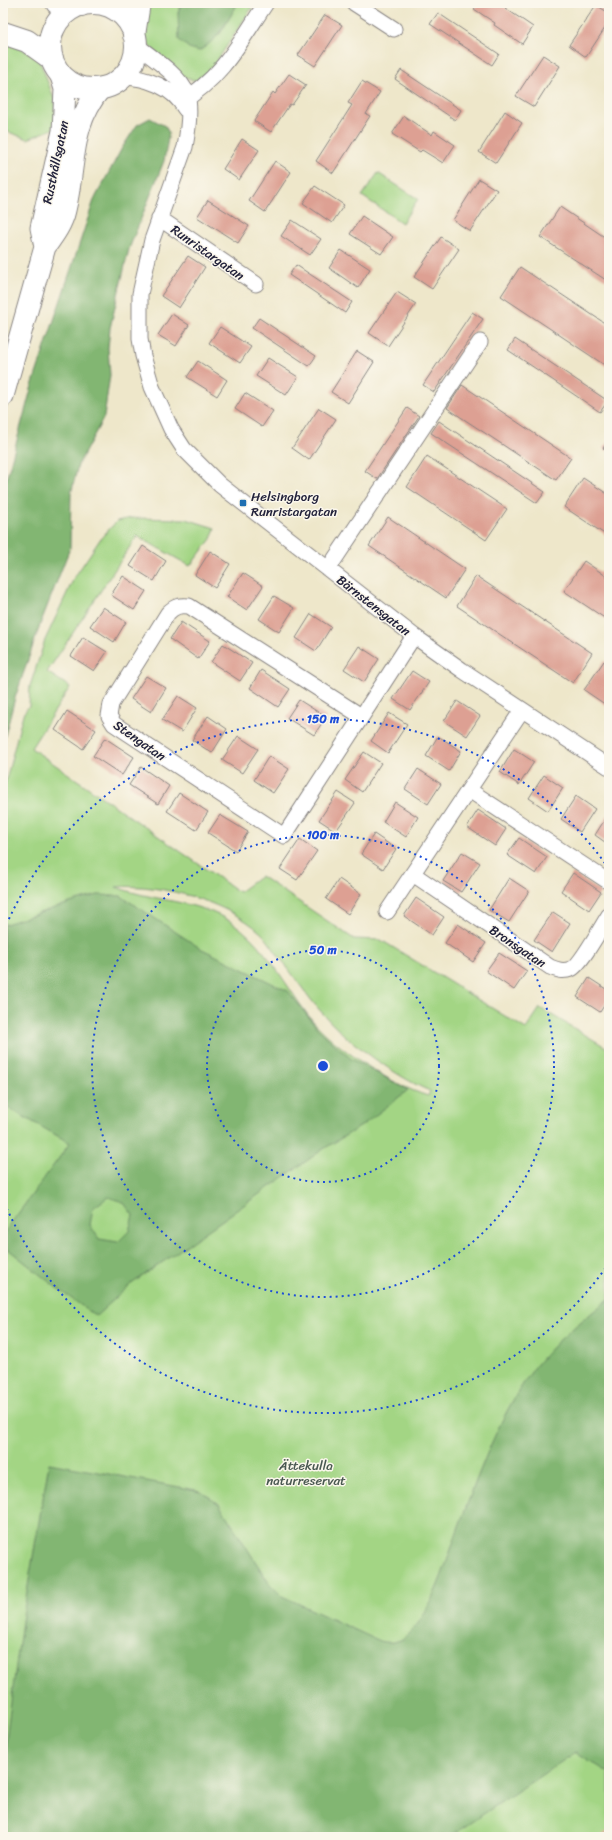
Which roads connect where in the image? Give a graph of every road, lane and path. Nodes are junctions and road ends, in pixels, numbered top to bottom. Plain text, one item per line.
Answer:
1 (58, 3) edge
2 (139, 3) edge
3 (266, 3) edge
4 (354, 3) edge
5 (95, 4) edge
6 (394, 29) dead end
7 (3, 34) edge
8 (133, 34) junction
9 (57, 67) junction
10 (122, 77) junction
11 (101, 88) junction
12 (185, 105) junction
13 (159, 218) junction
14 (46, 247) junction
15 (256, 284) dead end
16 (480, 342) dead end
17 (3, 396) edge
18 (328, 569) junction
19 (414, 636) junction
20 (522, 710) junction
21 (361, 716) junction
22 (609, 767) edge
23 (469, 790) junction
24 (413, 874) junction
25 (609, 882) edge
26 (387, 912) dead end
27 (609, 915) edge

1 - 5 main road
2 - 8 main road
3 - 12 street
4 - 6 street
5 - 8 main road
5 - 9 main road
7 - 9 main road
8 - 10 main road
8 - 12 street
9 - 11 main road
9 - 14 main road, Rusthållsgatan
10 - 11 main road
10 - 12 street
11 - 14 main road, Rusthållsgatan
12 - 13 street, Runristargatan
13 - 15 street, Runristargatan
13 - 18 street, Runristargatan
14 - 17 main road, Rusthållsgatan
16 - 18 street, Bärnstensgatan
18 - 19 street, Bärnstensgatan
19 - 20 street, Bärnstensgatan
19 - 21 street, Stengatan
20 - 22 street, Bärnstensgatan
20 - 23 street
21 - 21 street, Stengatan
23 - 24 street
23 - 25 street
24 - 26 street
24 - 27 street, Bronsgatan

